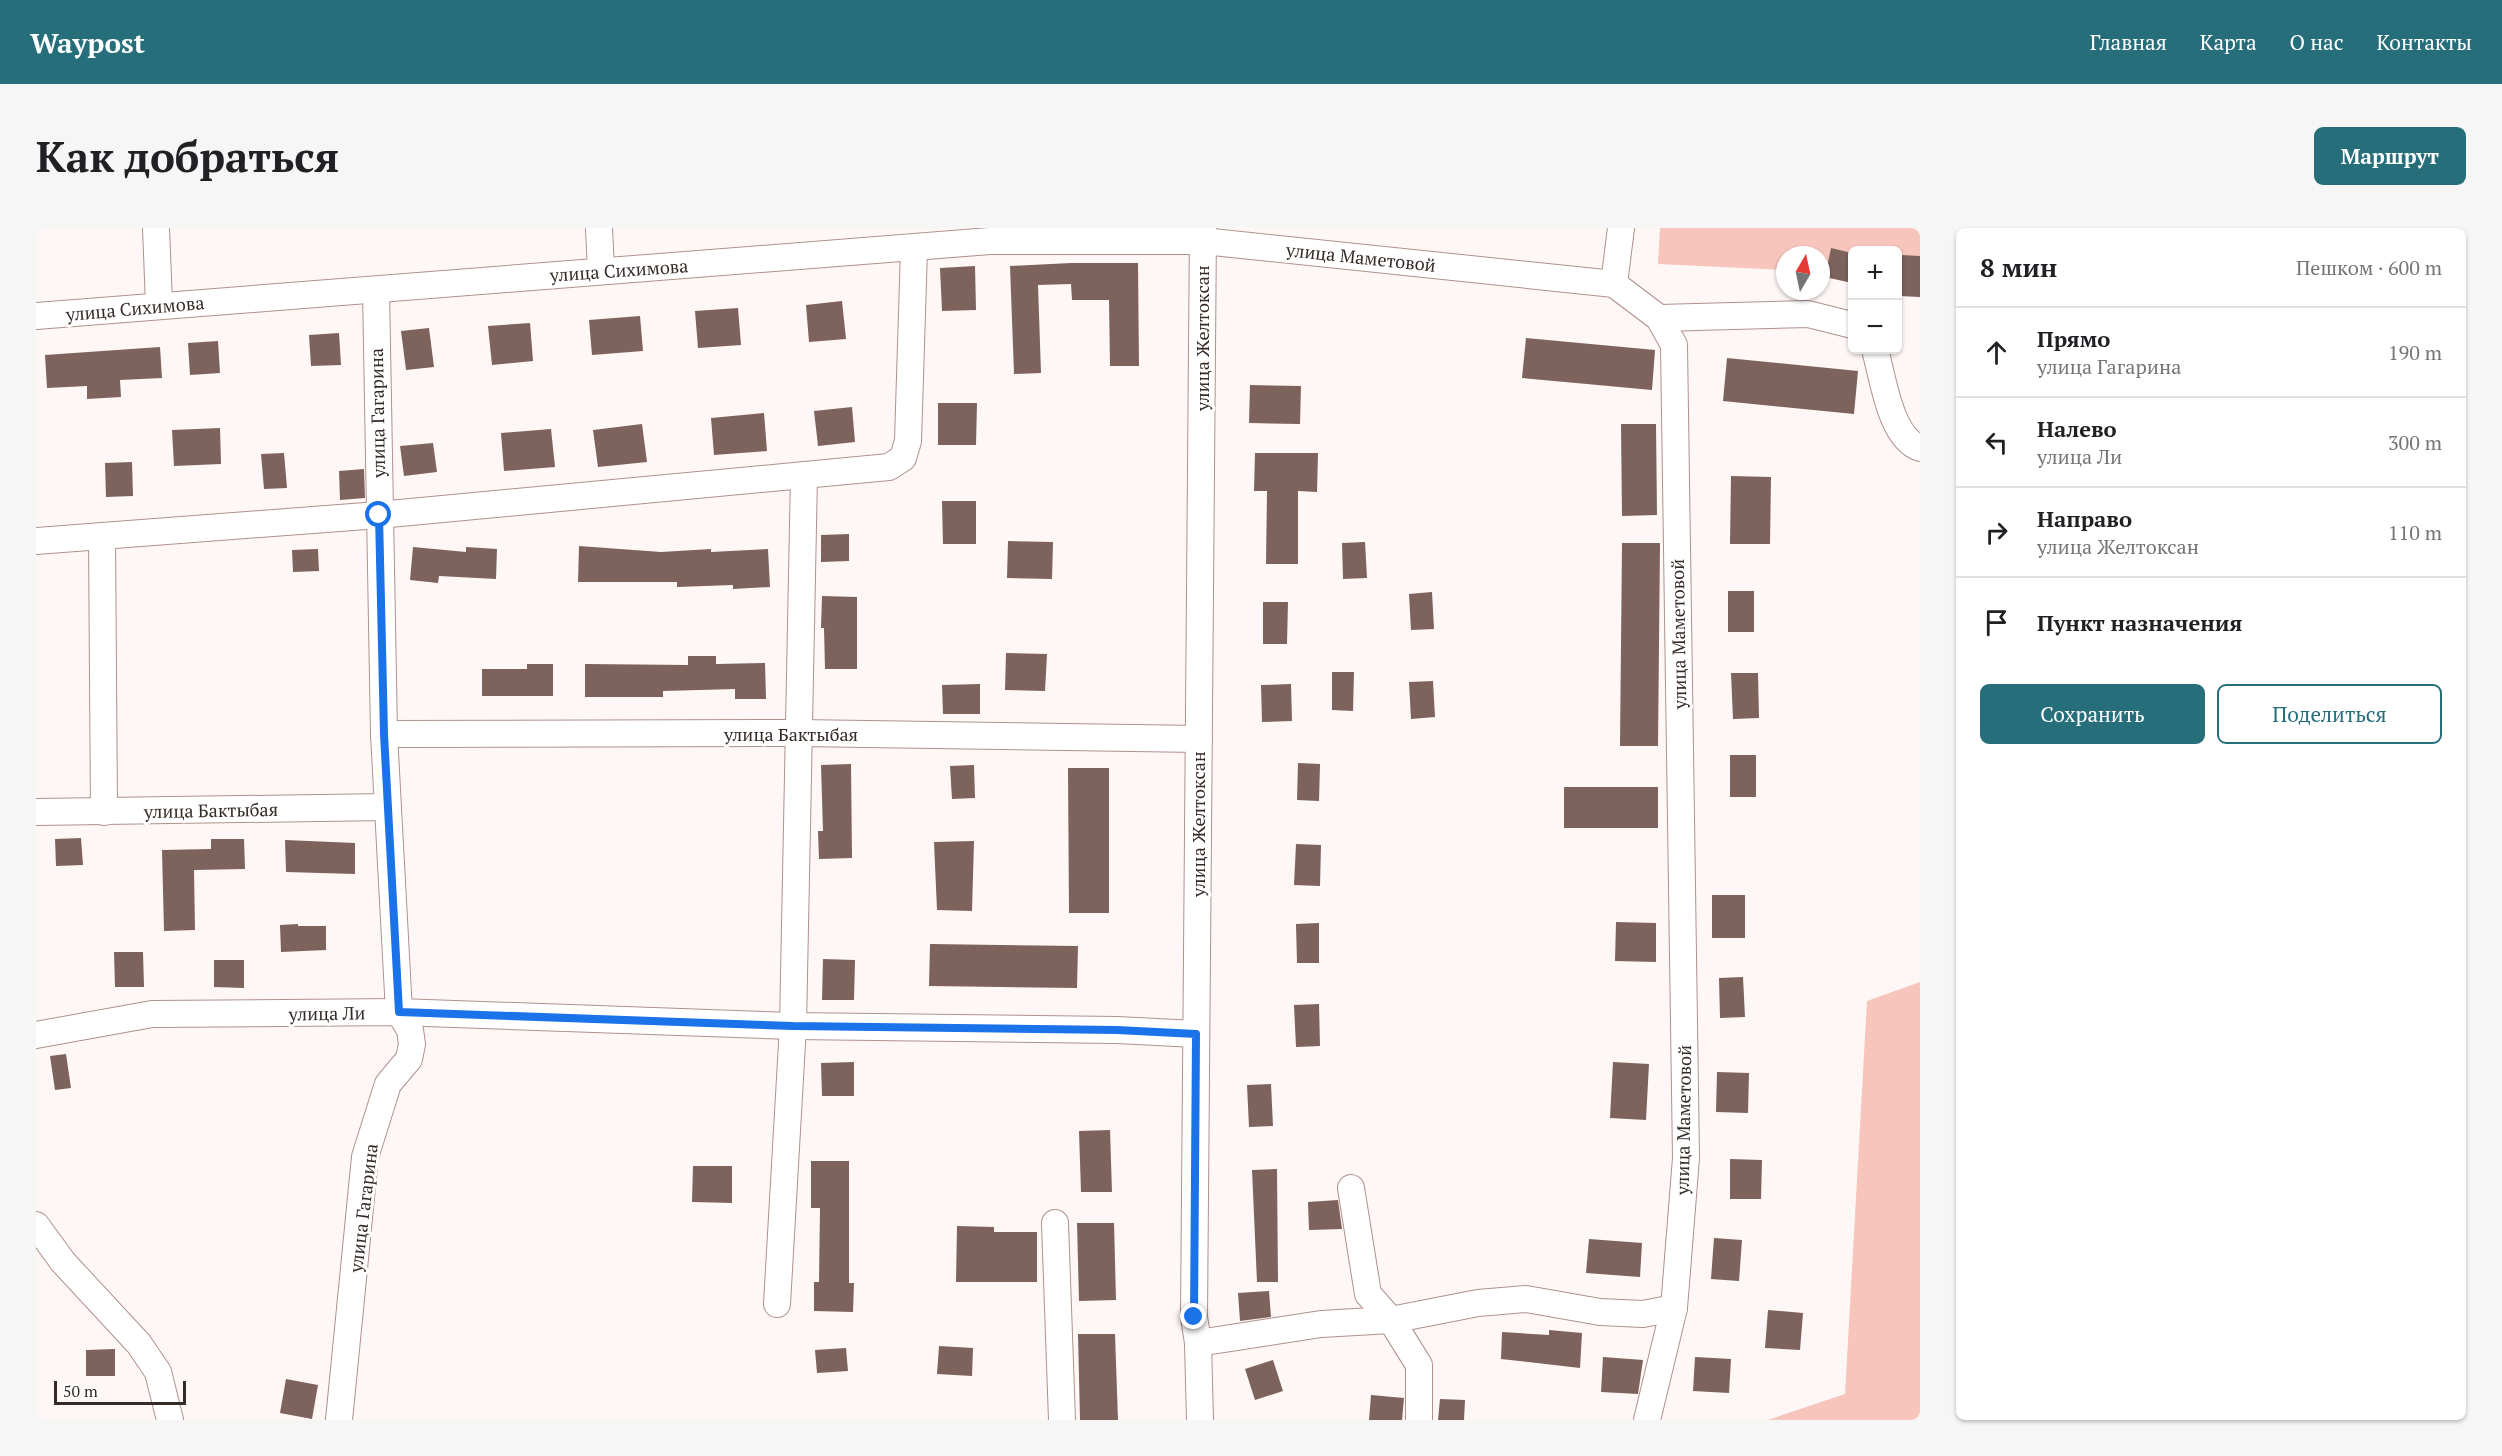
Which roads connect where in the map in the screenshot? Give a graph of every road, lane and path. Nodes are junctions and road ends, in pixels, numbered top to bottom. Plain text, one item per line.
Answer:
1 (156, 228) edge
2 (599, 228) edge
3 (1621, 228) edge
4 (1203, 234) edge
5 (985, 235) edge
6 (914, 249) junction
7 (601, 270) junction
8 (1614, 284) junction
9 (376, 290) junction
10 (159, 304) junction
11 (36, 316) edge
12 (1659, 318) junction
13 (1848, 324) edge
14 (1876, 354) edge
15 (1920, 448) edge
16 (804, 475) junction
17 (379, 515) junction
18 (102, 536) junction
19 (36, 541) edge
20 (799, 733) junction
21 (384, 734) junction
22 (1199, 739) junction
23 (387, 807) junction
24 (36, 812) edge
25 (104, 812) junction
26 (399, 1012) junction
27 (793, 1026) junction
28 (1196, 1034) junction
29 (36, 1035) edge
30 (1352, 1188) dead end
31 (1055, 1223) dead end
32 (36, 1225) edge
33 (777, 1304) dead end
34 (1674, 1308) junction
35 (1391, 1320) junction
36 (1198, 1343) junction
37 (170, 1420) edge
38 (339, 1420) edge
39 (1062, 1420) edge
40 (1200, 1420) edge
41 (1419, 1420) edge
42 (1647, 1420) edge

1 - 10 street
2 - 7 street
3 - 8 street
4 - 5 street, улица Сихимова
4 - 8 street, улица Маметовой
4 - 22 street, улица Желтоксан
5 - 6 street, улица Сихимова
6 - 7 street, улица Сихимова
6 - 16 street
7 - 9 street, улица Сихимова
8 - 12 street, улица Маметовой
9 - 10 street, улица Сихимова
9 - 17 street, улица Гагарина
10 - 11 street, улица Сихимова
12 - 13 street
12 - 34 street, улица Маметовой
14 - 15 street
16 - 17 street
16 - 20 street
17 - 18 street
17 - 21 street, улица Гагарина
18 - 19 street
18 - 25 street
20 - 21 street, улица Бактыбая
20 - 22 street, улица Бактыбая
20 - 27 street
21 - 23 street, улица Гагарина
22 - 28 street, улица Желтоксан
23 - 25 street, улица Бактыбая
23 - 26 street, улица Гагарина
24 - 25 street, улица Бактыбая
26 - 27 street, улица Ли
26 - 29 street, улица Ли
26 - 38 street, улица Гагарина
27 - 28 street, улица Ли
27 - 33 street
28 - 36 street, улица Желтоксан
30 - 35 street
31 - 39 street
32 - 37 street
34 - 35 street
34 - 42 street, улица Маметовой
35 - 36 street
35 - 41 street
36 - 40 street, улица Желтоксан

